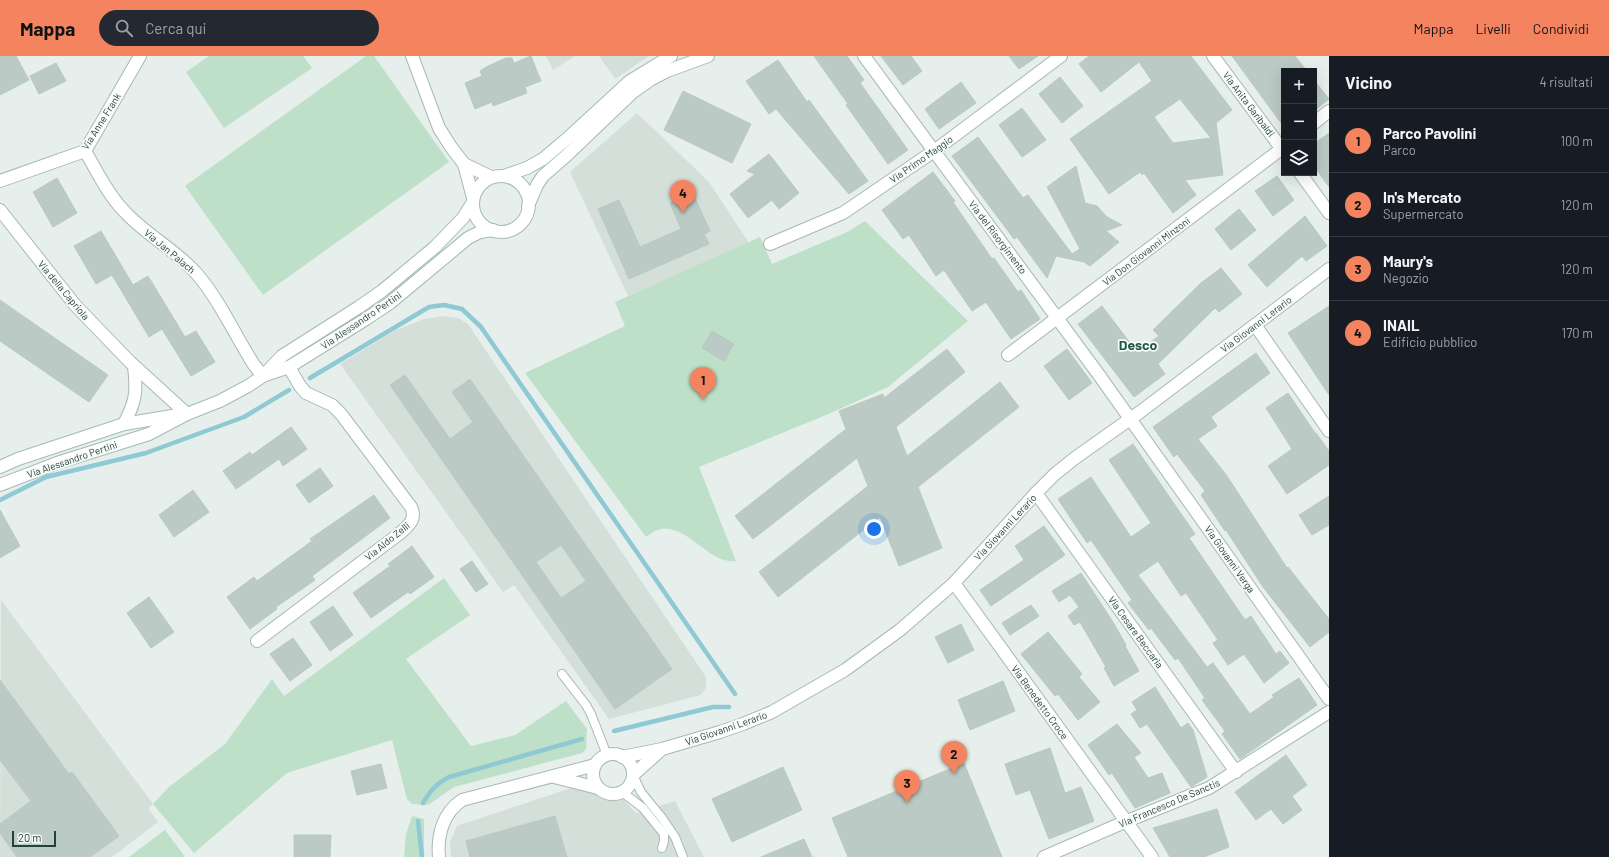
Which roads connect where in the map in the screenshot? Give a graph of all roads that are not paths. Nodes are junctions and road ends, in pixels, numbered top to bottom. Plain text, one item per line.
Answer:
1 (140, 56) edge
2 (412, 56) edge
3 (671, 56) edge
4 (708, 56) edge
5 (864, 56) edge
6 (1060, 56) edge
7 (1213, 56) edge
8 (1329, 111) edge
9 (1317, 121) edge
10 (1281, 146) edge
11 (934, 150) junction
12 (1281, 150) edge
13 (85, 151) junction
14 (464, 164) junction
15 (504, 176) junction
16 (1302, 176) edge
17 (491, 177) junction
18 (0, 180) edge
19 (473, 200) junction
20 (528, 206) junction
21 (0, 210) edge
22 (1329, 213) edge
23 (493, 230) junction
24 (770, 244) dead end
25 (1329, 269) edge
26 (1058, 317) junction
27 (1255, 325) junction
28 (1008, 355) dead end
29 (134, 366) junction
30 (289, 367) junction
31 (263, 376) junction
32 (187, 414) junction
33 (1131, 419) junction
34 (124, 424) junction
35 (1329, 431) edge
36 (0, 467) edge
37 (0, 485) edge
38 (1036, 493) junction
39 (954, 583) junction
40 (256, 641) dead end
41 (562, 674) dead end
42 (1329, 699) edge
43 (1329, 712) edge
44 (662, 749) junction
45 (608, 755) junction
46 (622, 757) junction
47 (595, 765) junction
48 (1236, 772) junction
49 (633, 775) junction
50 (553, 777) junction
51 (598, 788) junction
52 (622, 792) junction
53 (1127, 821) junction
54 (662, 848) dead end
55 (439, 857) edge
56 (683, 857) edge
57 (1044, 857) edge
58 (1152, 857) edge

1 - 13 street, Via Anne Frank
2 - 14 street
3 - 15 street
4 - 20 street
5 - 11 street, Via del Risorgimento
6 - 11 street, Via Primo Maggio
7 - 10 street, Via Anita Garibaldi
8 - 9 street
11 - 24 street, Via Primo Maggio
11 - 26 street, Via del Risorgimento
12 - 26 street, Via Don Giovanni Minzoni
13 - 18 street, Via Anne Frank
13 - 31 street, Via Jan Palach
14 - 17 street
14 - 19 street
15 - 17 street
15 - 20 street
16 - 22 street
17 - 19 street
19 - 23 street
19 - 31 street, Via Alessandro Pertini
20 - 23 street
21 - 29 street, Via della Capriola
23 - 30 street, Via Alessandro Pertini
25 - 27 street, Via Giovanni Lerario
26 - 28 street, Via Don Giovanni Minzoni
26 - 33 street, Via del Risorgimento
27 - 33 street, Via Giovanni Lerario
27 - 35 street
29 - 32 street, Via della Capriola
29 - 34 street
30 - 31 street, Via Alessandro Pertini
30 - 40 street, Via Aldo Zelli
31 - 32 street, Via Alessandro Pertini
32 - 34 street, Via Alessandro Pertini
32 - 37 street, Via Alessandro Pertini
33 - 38 street, Via Giovanni Lerario
33 - 42 street, Via Giovanni Verga
34 - 36 street, Via Alessandro Pertini
38 - 39 street, Via Giovanni Lerario
38 - 48 street, Via Cesare Beccaria
39 - 44 street, Via Giovanni Lerario
39 - 53 street, Via Benedetto Croce
41 - 45 lane
43 - 48 street, Via Francesco De Sanctis
44 - 46 street, Via Giovanni Lerario
44 - 49 street, Via Giovanni Lerario
45 - 46 street
45 - 47 street
46 - 49 street
47 - 50 street
47 - 51 street
48 - 53 street, Via Francesco De Sanctis
49 - 52 street
49 - 56 lane
50 - 51 street
50 - 55 street
51 - 52 street
52 - 54 lane
53 - 57 street, Via Francesco De Sanctis
53 - 58 street, Via Benedetto Croce

